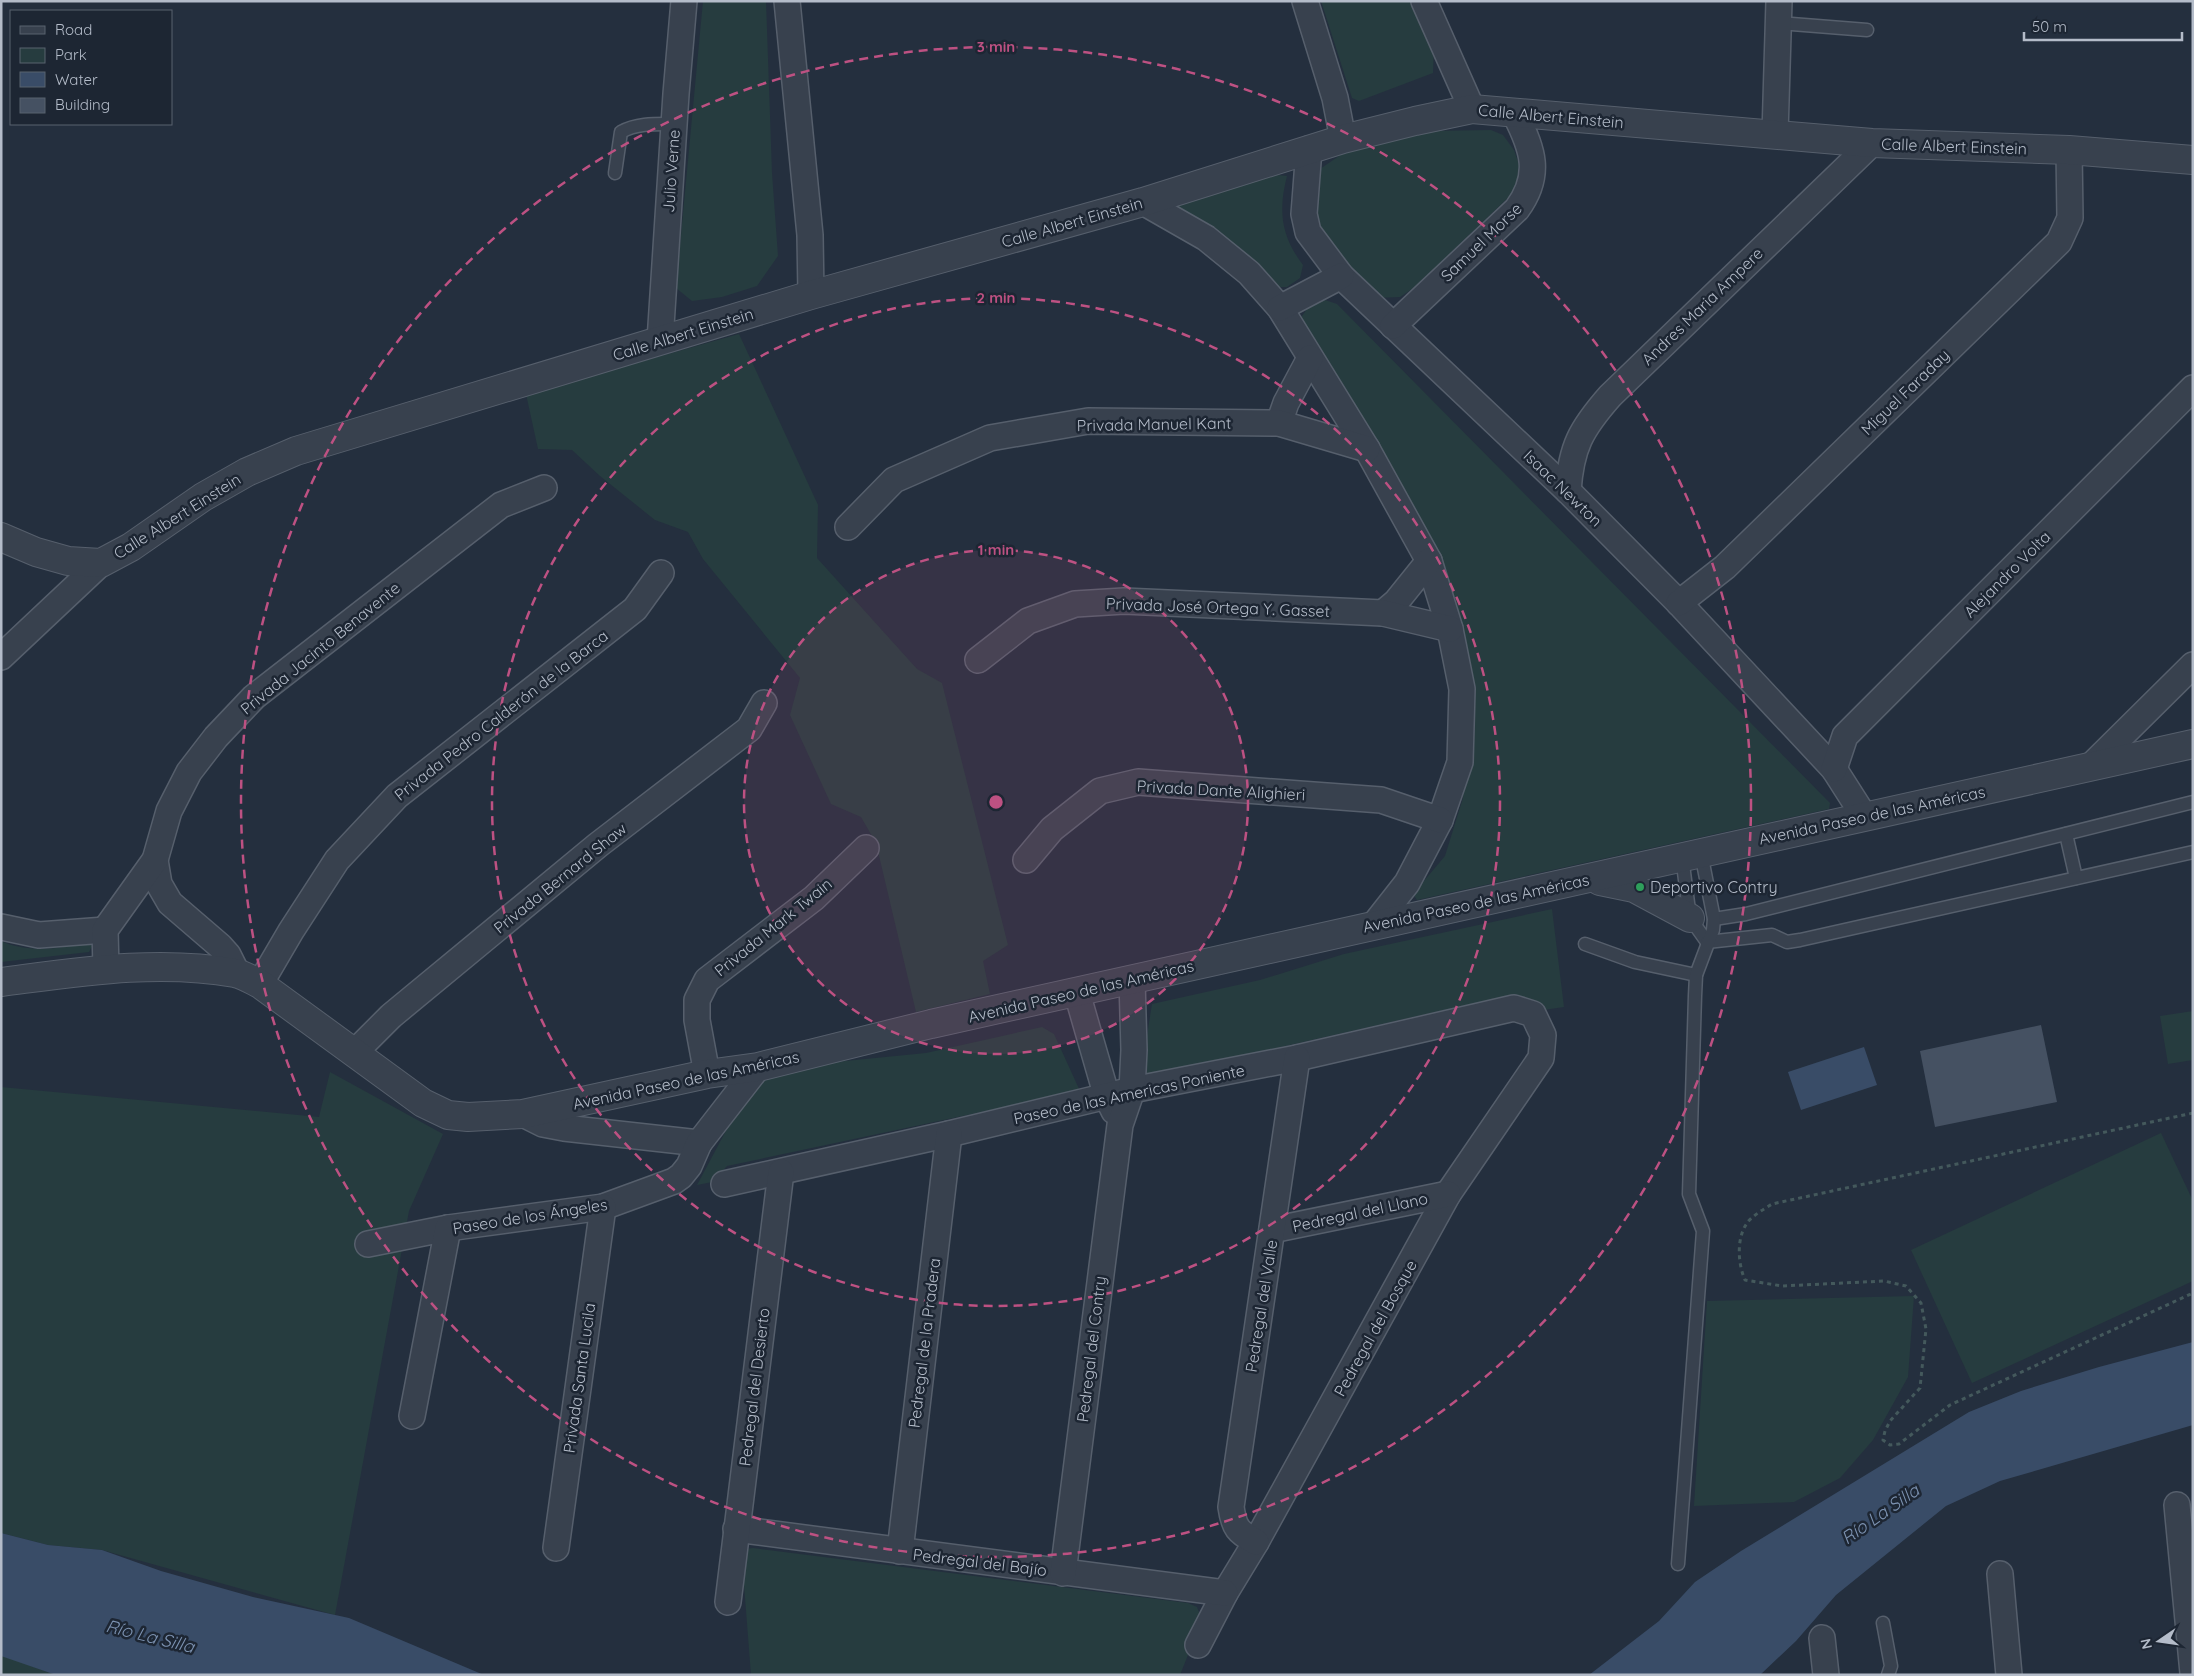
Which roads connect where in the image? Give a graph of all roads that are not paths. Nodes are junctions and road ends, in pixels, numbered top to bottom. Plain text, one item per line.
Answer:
1 (684, 1) edge
2 (787, 1) edge
3 (1305, 1) edge
4 (1424, 1) edge
5 (1779, 12) edge
6 (1867, 30) dead end
7 (1472, 109) junction
8 (1515, 114) junction
9 (674, 124) junction
10 (1775, 134) junction
11 (1343, 139) junction
12 (1872, 143) junction
13 (1309, 149) junction
14 (2069, 150) junction
15 (2193, 160) edge
16 (615, 173) dead end
17 (1143, 202) junction
18 (1341, 276) junction
19 (811, 294) junction
20 (1280, 308) junction
21 (1393, 326) junction
22 (660, 340) junction
23 (1310, 358) junction
24 (2193, 388) edge
25 (1279, 423) junction
26 (1367, 449) junction
27 (544, 488) dead end
28 (1568, 491) junction
29 (848, 527) dead end
30 (1, 537) edge
31 (1429, 561) junction
32 (101, 563) junction
33 (661, 573) dead end
34 (1679, 603) junction
35 (1383, 613) junction
36 (1450, 629) junction
37 (1, 657) edge
38 (978, 660) dead end
39 (2193, 665) edge
40 (764, 703) dead end
41 (2193, 744) edge
42 (2090, 767) junction
43 (1834, 769) junction
44 (2193, 802) edge
45 (1864, 816) junction
46 (1440, 820) junction
47 (2066, 834) junction
48 (866, 848) dead end
49 (2193, 852) edge
50 (1692, 855) junction
51 (155, 860) junction
52 (1026, 860) dead end
53 (2076, 878) junction
54 (1588, 880) junction
55 (1702, 919) junction
56 (1374, 925) junction
57 (1, 927) edge
58 (105, 930) junction
59 (1707, 942) junction
60 (1585, 944) dead end
61 (106, 969) junction
62 (1696, 975) junction
63 (249, 979) junction
64 (1132, 980) junction
65 (1, 982) edge
66 (1077, 993) junction
67 (1533, 1014) joint
68 (354, 1053) junction
69 (1297, 1058) junction
70 (758, 1067) junction
71 (707, 1074) junction
72 (1132, 1090) junction
73 (1107, 1097) junction
74 (523, 1114) junction
75 (1120, 1124) junction
76 (949, 1134) junction
77 (699, 1143) junction
78 (781, 1172) junction
79 (724, 1184) dead end
80 (1448, 1194) junction
81 (603, 1207) junction
82 (448, 1228) junction
83 (1272, 1230) junction
84 (368, 1244) dead end
85 (412, 1416) dead end
86 (2177, 1505) dead end
87 (736, 1528) junction
88 (1256, 1542) junction
89 (556, 1548) dead end
90 (900, 1551) junction
91 (1678, 1564) dead end
92 (1063, 1573) junction
93 (2000, 1574) dead end
94 (1225, 1593) junction
95 (728, 1602) dead end
96 (1882, 1623) dead end
97 (1822, 1638) dead end
98 (1198, 1645) dead end
99 (2193, 1673) edge
100 (1826, 1675) edge
101 (1888, 1675) edge
102 (2009, 1675) edge

1 - 9 street, Julio Verne
2 - 19 street
3 - 11 street
4 - 7 street
5 - 6 lane
5 - 10 street
7 - 8 street, Calle Albert Einstein
7 - 11 street, Calle Albert Einstein
8 - 10 street, Calle Albert Einstein
8 - 21 street, Samuel Morse
9 - 16 lane
9 - 22 street, Julio Verne
10 - 12 street, Calle Albert Einstein
11 - 13 street, Calle Albert Einstein
12 - 14 street, Calle Albert Einstein
12 - 28 street, Andres Maria Ampere
13 - 17 street, Calle Albert Einstein
13 - 18 street, Isaac Newton
14 - 15 street, Calle Albert Einstein
14 - 34 street, Miguel Faraday
17 - 19 street, Calle Albert Einstein
17 - 20 street
18 - 20 street
18 - 21 street, Isaac Newton
19 - 22 street, Calle Albert Einstein
20 - 23 street
21 - 28 street, Isaac Newton
22 - 32 street, Calle Albert Einstein
23 - 25 street
23 - 26 street
24 - 43 street, Alejandro Volta
25 - 26 street, Privada Manuel Kant
25 - 29 street, Privada Manuel Kant
26 - 31 street
27 - 51 street, Privada Jacinto Benavente
28 - 34 street, Isaac Newton
30 - 32 street, Calle Albert Einstein
31 - 35 street
31 - 36 street
32 - 37 street
33 - 63 street, Privada Pedro Calderón de la Barca
34 - 43 street, Isaac Newton
35 - 36 street, Privada José Ortega Y. Gasset
35 - 38 street, Privada José Ortega Y. Gasset
36 - 46 street
39 - 42 street
40 - 68 street, Privada Bernard Shaw
41 - 42 street, Avenida Paseo de las Américas
42 - 45 street, Avenida Paseo de las Américas
43 - 45 street, Isaac Newton
44 - 47 lane
45 - 50 street, Avenida Paseo de las Américas
46 - 52 street, Privada Dante Alighieri
46 - 56 street
47 - 53 lane
47 - 55 lane
48 - 71 street, Privada Mark Twain
49 - 53 lane
50 - 54 street, Avenida Paseo de las Américas
50 - 55 lane
50 - 55 lane
51 - 58 street, Privada Jacinto Benavente
51 - 63 street, Privada Jacinto Benavente
53 - 59 lane
54 - 55 street
54 - 56 street, Avenida Paseo de las Américas
55 - 59 lane
55 - 59 lane
56 - 64 street, Avenida Paseo de las Américas
57 - 58 street
58 - 61 street
59 - 62 lane
60 - 62 lane
61 - 63 street, Avenida Paseo de las Américas
61 - 65 street, Avenida Paseo de las Américas
62 - 91 lane
63 - 68 street, Avenida Paseo de las Américas
64 - 66 street, Avenida Paseo de las Américas
64 - 72 street, Pedregal del Contry
66 - 70 street, Avenida Paseo de las Américas
66 - 73 street
67 - 69 street, Paseo de las Americas Poniente
67 - 80 street, Pedregal del Bosque
68 - 74 street, Avenida Paseo de las Américas
69 - 72 street, Paseo de las Americas Poniente
69 - 83 street, Pedregal del Valle
70 - 71 street, Avenida Paseo de las Américas
70 - 77 street, Paseo de los Ángeles
71 - 74 street, Avenida Paseo de las Américas
72 - 73 street, Paseo de las Americas Poniente
72 - 75 street, Pedregal del Contry
73 - 75 street
73 - 76 street, Paseo de las Americas Poniente
74 - 77 street
75 - 92 street, Pedregal del Contry
76 - 78 street, Paseo de las Americas Poniente
76 - 90 street, Pedregal de la Pradera
77 - 81 street, Paseo de los Ángeles
78 - 79 street, Paseo de las Americas Poniente
78 - 87 street, Pedregal del Desierto
80 - 83 street, Pedregal del Llano
80 - 88 street, Pedregal del Bosque
81 - 82 street, Paseo de los Ángeles
81 - 89 street, Privada Santa Lucila
82 - 84 street, Paseo de los Ángeles
82 - 85 street
83 - 88 street, Pedregal del Valle
86 - 99 street
87 - 90 street, Pedregal del Bajío
87 - 95 street, Pedregal del Desierto
88 - 94 street, Pedregal del Bosque
90 - 92 street, Pedregal del Bajío
92 - 94 street, Pedregal del Bajío
93 - 102 street
94 - 98 street, Pedregal del Bosque
96 - 101 lane
97 - 100 street

